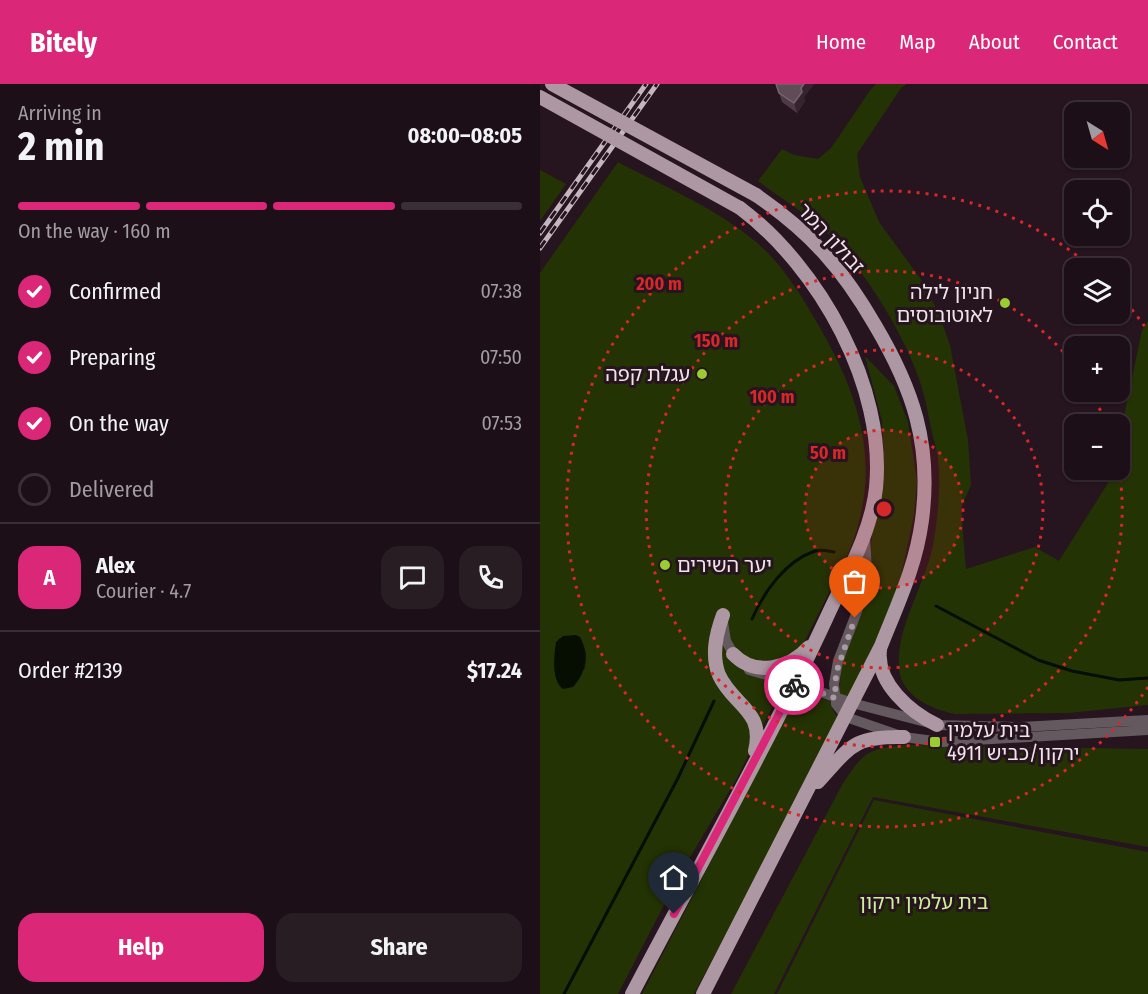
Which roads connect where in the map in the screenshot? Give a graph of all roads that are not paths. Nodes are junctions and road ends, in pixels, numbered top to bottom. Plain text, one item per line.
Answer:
1 (552, 84) edge
2 (540, 97) edge
3 (865, 534) junction
4 (723, 615) joint
5 (819, 634) junction
6 (881, 646) junction
7 (733, 654) junction
8 (795, 683) junction
9 (835, 698) junction
10 (852, 703) junction
11 (846, 717) junction
12 (1148, 720) edge
13 (937, 724) junction
14 (1148, 730) edge
15 (904, 737) junction
16 (749, 771) junction
17 (799, 808) junction
18 (632, 994) edge
19 (703, 994) edge

1 - 6 main road, זבולון המר, bridge
2 - 3 main road, זבולון המר, bridge
3 - 5 main road, זבולון המר
3 - 9 street
4 - 7 street
4 - 16 main road
5 - 7 main road
5 - 8 main road, זבולון המר
6 - 10 main road, זבולון המר
6 - 13 main road
7 - 8 street
8 - 9 street
8 - 16 main road, זבולון המר
9 - 10 street
9 - 11 street
10 - 11 main road, זבולון המר
10 - 13 street
11 - 15 street
11 - 17 main road, זבולון המר
12 - 13 street
14 - 15 street
15 - 17 main road
16 - 18 main road
17 - 19 main road

